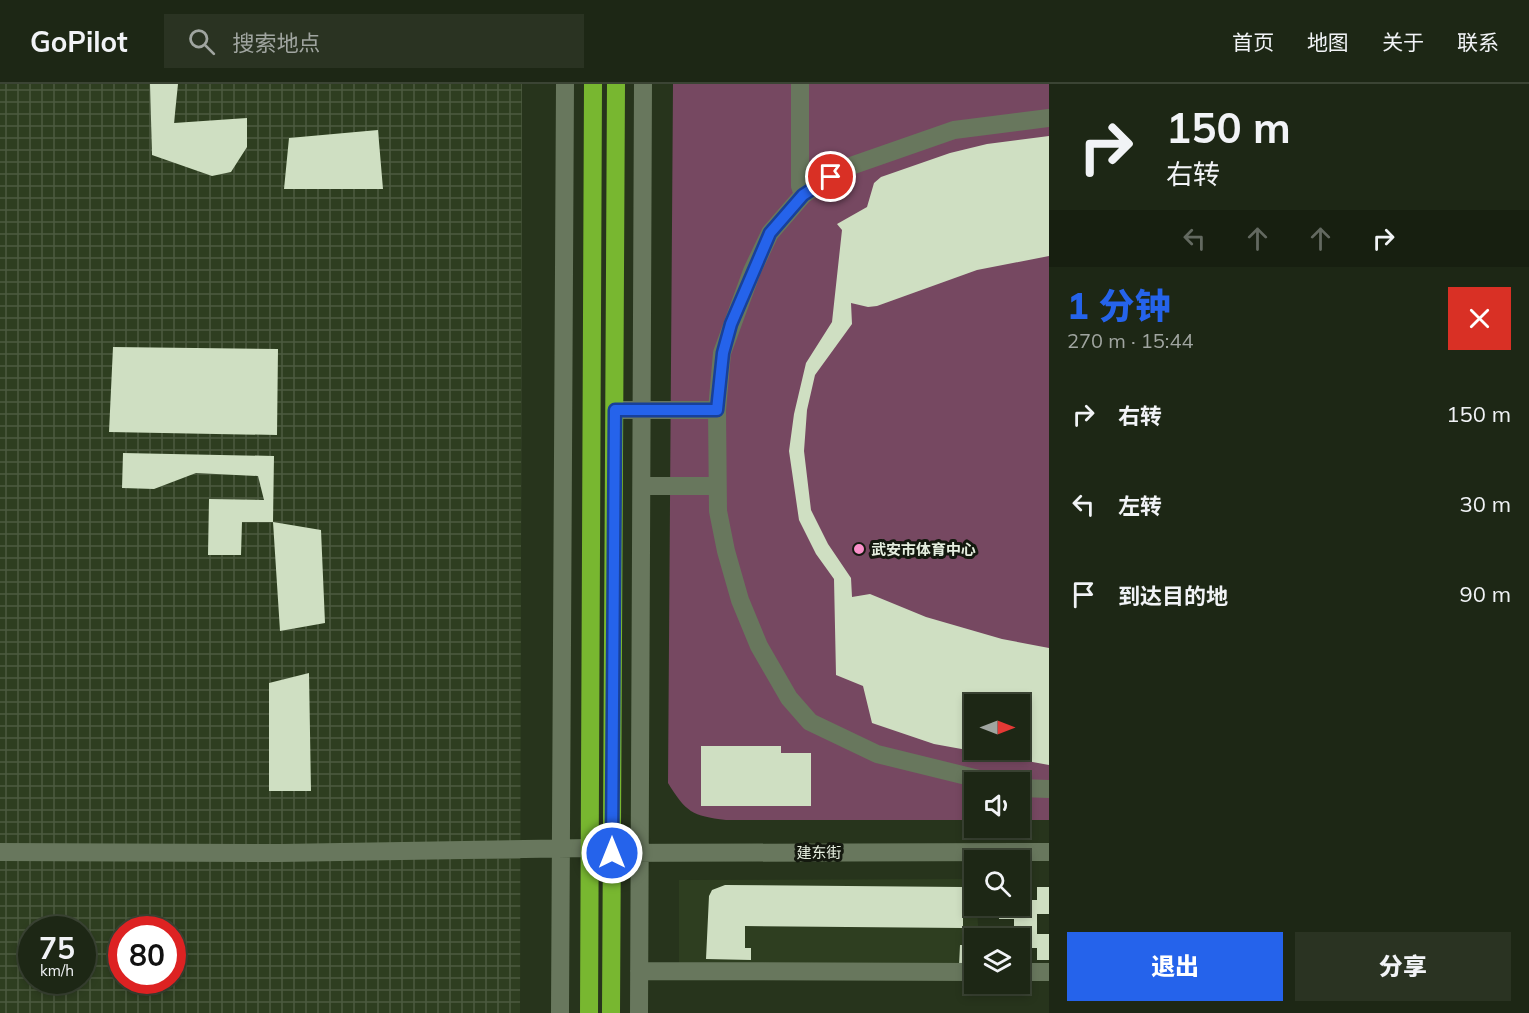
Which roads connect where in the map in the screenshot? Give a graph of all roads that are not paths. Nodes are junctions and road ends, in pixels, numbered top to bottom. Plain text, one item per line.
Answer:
1 (565, 84) edge
2 (593, 84) edge
3 (616, 84) edge
4 (643, 84) edge
5 (800, 84) edge
6 (1049, 118) edge
7 (803, 195) junction
8 (615, 410) junction
9 (642, 410) junction
10 (717, 410) junction
11 (642, 486) junction
12 (717, 486) junction
13 (964, 775) edge
14 (1030, 788) edge
15 (1049, 789) edge
16 (562, 849) junction
17 (590, 851) junction
18 (0, 852) edge
19 (1049, 852) edge
20 (612, 853) junction
21 (640, 853) junction
22 (639, 971) junction
23 (964, 972) edge
24 (1030, 972) edge
25 (1049, 972) edge
26 (560, 1013) edge
27 (589, 1013) edge
28 (611, 1013) edge
29 (639, 1013) edge

1 - 16 street
2 - 17 highway
3 - 8 highway
4 - 9 street
5 - 7 street
6 - 7 street
7 - 10 street
8 - 9 street
8 - 20 highway
9 - 10 street
9 - 11 street
10 - 12 street
11 - 12 street
11 - 21 street
12 - 13 street
14 - 15 street
16 - 17 street, 建东街
16 - 18 street, 建东街
16 - 26 street
17 - 20 street, 建东街
17 - 27 highway
19 - 21 street, 建东街
20 - 21 street, 建东街
20 - 28 highway
21 - 22 street
22 - 23 street
22 - 29 street
24 - 25 street

